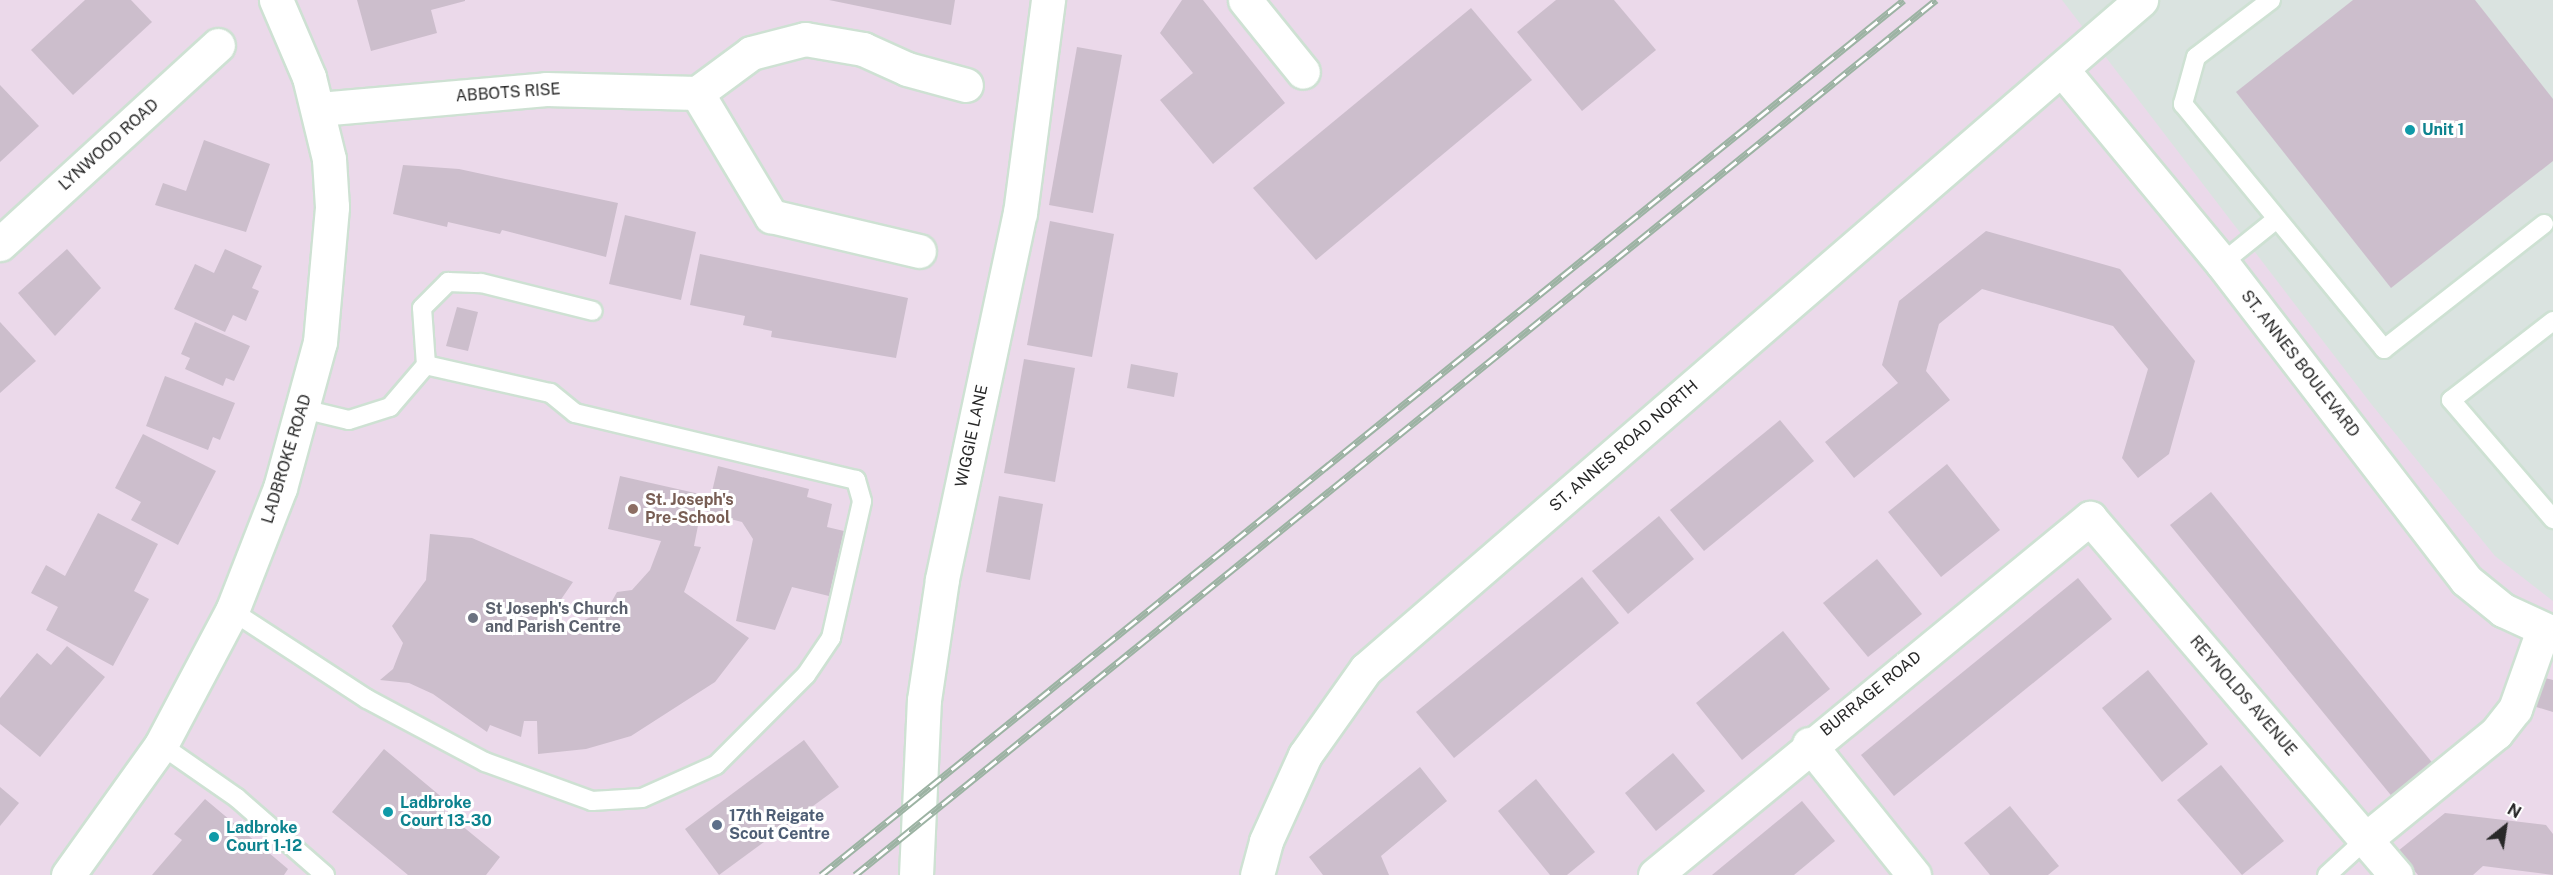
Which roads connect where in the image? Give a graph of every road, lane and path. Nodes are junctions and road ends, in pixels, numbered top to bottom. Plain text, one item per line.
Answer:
1 (276, 0) edge
2 (1048, 0) edge
3 (1245, 0) edge
4 (2141, 0) edge
5 (2271, 0) edge
6 (218, 45) dead end
7 (1303, 72) dead end
8 (2064, 72) junction
9 (966, 85) dead end
10 (697, 93) junction
11 (319, 109) junction
12 (2274, 221) junction
13 (2544, 224) dead end
14 (0, 244) edge
15 (919, 251) dead end
16 (2222, 263) junction
17 (593, 311) dead end
18 (2553, 321) edge
19 (426, 365) junction
20 (303, 409) junction
21 (2090, 518) joint
22 (2553, 519) edge
23 (232, 611) junction
24 (2548, 631) edge
25 (1809, 744) junction
26 (160, 745) junction
27 (2366, 839) junction
28 (68, 875) edge
29 (326, 875) edge
30 (916, 875) edge
31 (1257, 875) edge
32 (1654, 875) edge
33 (1914, 875) edge
34 (2327, 875) edge
35 (2396, 875) edge

1 - 11 street, LADBROKE ROAD
2 - 30 street, WIGGIE LANE
3 - 7 street
4 - 8 street, ST. ANNES ROAD NORTH
5 - 12 lane
6 - 14 street, LYNWOOD ROAD
8 - 16 street, ST. ANNES BOULEVARD
8 - 31 street, ST. ANNES ROAD NORTH
9 - 10 street
10 - 11 street, ABBOTS RISE
10 - 15 street
11 - 20 street, LADBROKE ROAD
12 - 13 lane
12 - 16 lane
16 - 24 street, ST. ANNES BOULEVARD
17 - 19 lane
18 - 22 lane
19 - 20 lane
19 - 23 lane
20 - 23 street, LADBROKE ROAD
21 - 25 street, BURRAGE ROAD
21 - 27 street, REYNOLDS AVENUE
23 - 26 street, LADBROKE ROAD
24 - 27 street
25 - 32 street, BURRAGE ROAD
25 - 33 street
26 - 28 street, LADBROKE ROAD
26 - 29 lane
27 - 34 lane
27 - 35 street, REYNOLDS AVENUE

